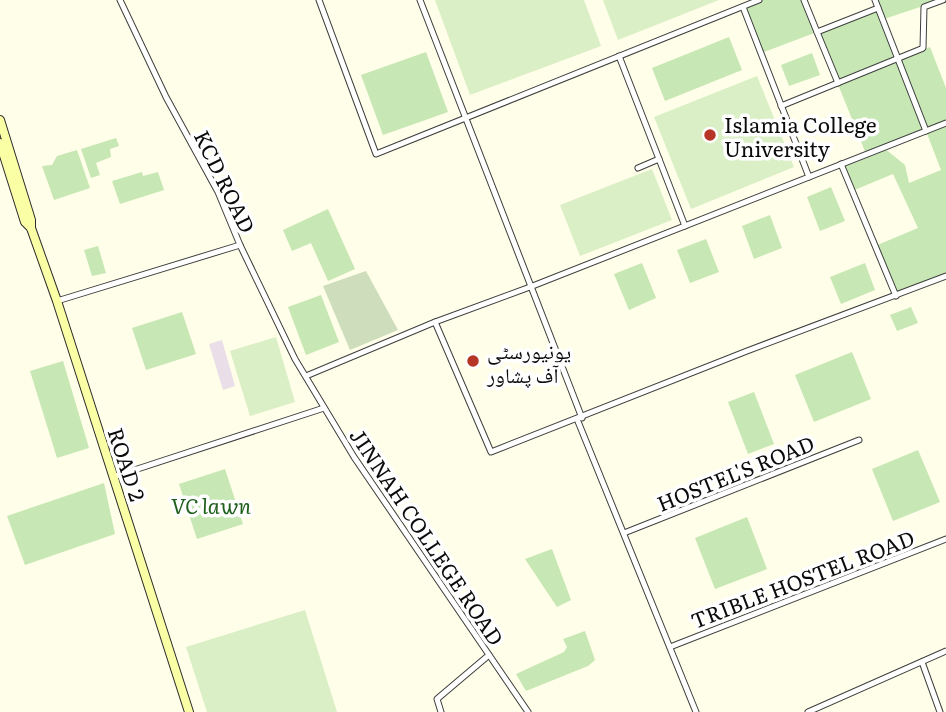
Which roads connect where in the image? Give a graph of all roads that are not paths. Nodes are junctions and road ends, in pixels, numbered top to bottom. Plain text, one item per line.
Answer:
1 (120, 0) edge
2 (319, 0) edge
3 (420, 0) edge
4 (759, 0) edge
5 (804, 0) edge
6 (874, 0) edge
7 (943, 0) edge
8 (743, 7) junction
9 (878, 8) junction
10 (817, 32) junction
11 (620, 56) junction
12 (898, 59) junction
13 (838, 83) junction
14 (781, 106) junction
15 (466, 118) junction
16 (0, 120) edge
17 (946, 122) edge
18 (926, 131) junction
19 (0, 143) edge
20 (659, 159) junction
21 (841, 164) junction
22 (638, 168) dead end
23 (809, 177) junction
24 (685, 226) junction
25 (31, 228) junction
26 (240, 245) junction
27 (946, 276) edge
28 (530, 287) junction
29 (896, 296) junction
30 (57, 302) junction
31 (435, 322) junction
32 (306, 376) junction
33 (324, 408) junction
34 (580, 419) junction
35 (859, 440) dead end
36 (114, 477) junction
37 (624, 533) junction
38 (946, 538) edge
39 (670, 647) junction
40 (946, 651) edge
41 (489, 655) junction
42 (922, 662) junction
43 (190, 712) edge
44 (441, 712) edge
45 (528, 712) edge
46 (696, 712) edge
47 (808, 712) edge
48 (940, 712) edge

1 - 26 street, KCD ROAD
2 - 15 street
3 - 15 street
4 - 8 street
5 - 10 street
6 - 9 street
7 - 12 street
8 - 11 street
8 - 14 street
9 - 10 street
9 - 12 street
10 - 13 street
11 - 15 street
11 - 20 street
12 - 13 street
12 - 18 street
13 - 14 street
14 - 23 street
15 - 28 street
16 - 25 street, ROAD 2
17 - 18 street
18 - 21 street
19 - 25 street, ROAD 2
20 - 22 street
20 - 24 street
21 - 23 street
21 - 29 street
23 - 24 street
24 - 28 street
25 - 30 street, ROAD 2
26 - 30 street
26 - 32 street, KCD ROAD
27 - 29 street
28 - 31 street
28 - 34 street
29 - 34 street
30 - 36 street, ROAD 2
31 - 32 street
31 - 34 street
32 - 33 street, JINNAH COLLEGE ROAD
33 - 36 street
33 - 41 street, JINNAH COLLEGE ROAD
34 - 37 street
35 - 37 street, HOSTEL'S ROAD
36 - 43 street, ROAD 2
37 - 39 street
38 - 39 street, TRIBLE HOSTEL ROAD
39 - 46 street
40 - 42 street
41 - 44 street
41 - 45 street, JINNAH COLLEGE ROAD
42 - 47 street
42 - 48 street

